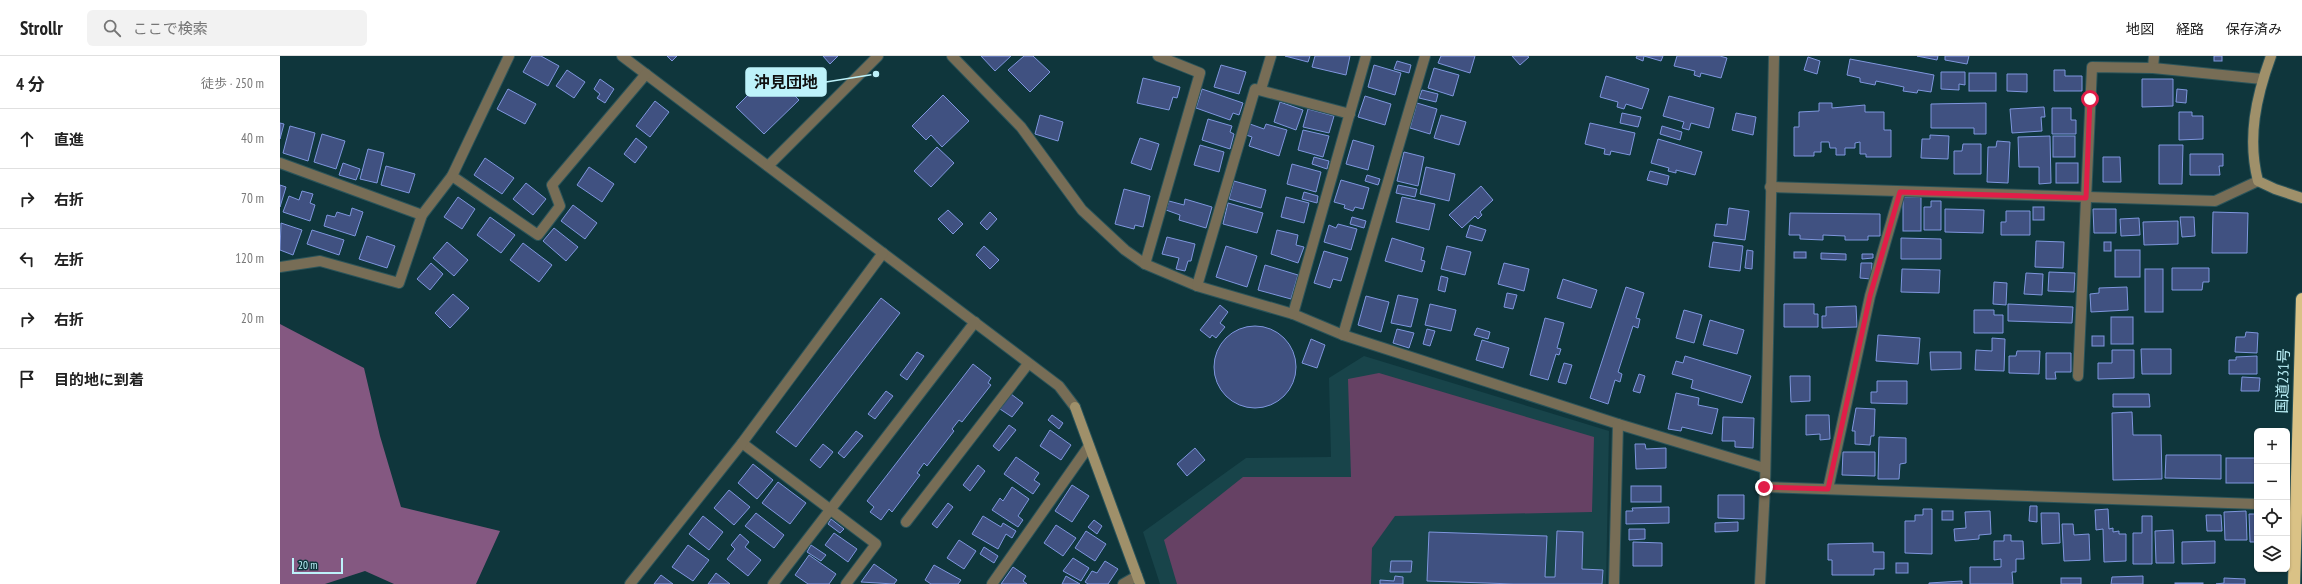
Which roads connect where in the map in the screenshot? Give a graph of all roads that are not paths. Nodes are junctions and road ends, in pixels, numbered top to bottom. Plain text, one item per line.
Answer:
1 (509, 56) edge
2 (622, 56) edge
3 (878, 56) edge
4 (952, 56) edge
5 (1158, 56) edge
6 (1271, 56) edge
7 (1366, 56) edge
8 (1425, 56) edge
9 (1774, 56) edge
10 (2154, 56) edge
11 (2270, 56) edge
12 (2153, 68) junction
13 (646, 74) junction
14 (2262, 79) junction
15 (1261, 89) junction
16 (1350, 114) junction
17 (280, 163) edge
18 (768, 166) junction
19 (452, 176) junction
20 (2258, 180) junction
21 (1770, 187) junction
22 (1900, 192) junction
23 (2086, 198) junction
24 (2302, 198) edge
25 (422, 215) junction
26 (884, 253) junction
27 (1145, 264) junction
28 (280, 267) edge
29 (1197, 286) junction
30 (2302, 299) edge
31 (1293, 314) junction
32 (975, 322) junction
33 (1344, 335) junction
34 (1028, 364) junction
35 (2078, 376) dead end
36 (1618, 424) junction
37 (742, 443) junction
38 (1089, 446) junction
39 (1764, 468) junction
40 (1764, 487) junction
41 (1828, 489) junction
42 (2254, 504) edge
43 (2295, 505) edge
44 (830, 510) junction
45 (906, 522) dead end
46 (1138, 580) edge
47 (630, 584) edge
48 (773, 584) edge
49 (846, 584) edge
50 (992, 584) edge
51 (1123, 584) edge
52 (1614, 584) edge
53 (1760, 584) edge
54 (2294, 584) edge

1 - 19 street
2 - 13 street
3 - 18 street
4 - 27 street
5 - 27 street
6 - 15 street
7 - 16 street
8 - 33 street
9 - 21 street
10 - 12 street
11 - 14 street
12 - 14 street
12 - 23 street
13 - 18 street
13 - 19 street
14 - 20 street
15 - 16 street
15 - 29 street
16 - 31 street
17 - 25 street
18 - 26 street
19 - 25 street
20 - 23 street
20 - 24 street
21 - 22 street
21 - 39 street
22 - 23 street
22 - 41 street
23 - 35 street
25 - 28 street
26 - 32 street
26 - 37 street
27 - 29 street
29 - 31 street
30 - 43 highway, 国道231号
31 - 33 street
32 - 34 street
32 - 44 street
33 - 36 street
34 - 38 street
34 - 45 street
36 - 39 street
36 - 52 street
37 - 44 street
37 - 47 street
38 - 46 street
38 - 50 street
39 - 40 street
40 - 41 street
40 - 53 street
41 - 42 street
43 - 54 highway, 国道231号
44 - 48 street
44 - 49 street
46 - 51 street

